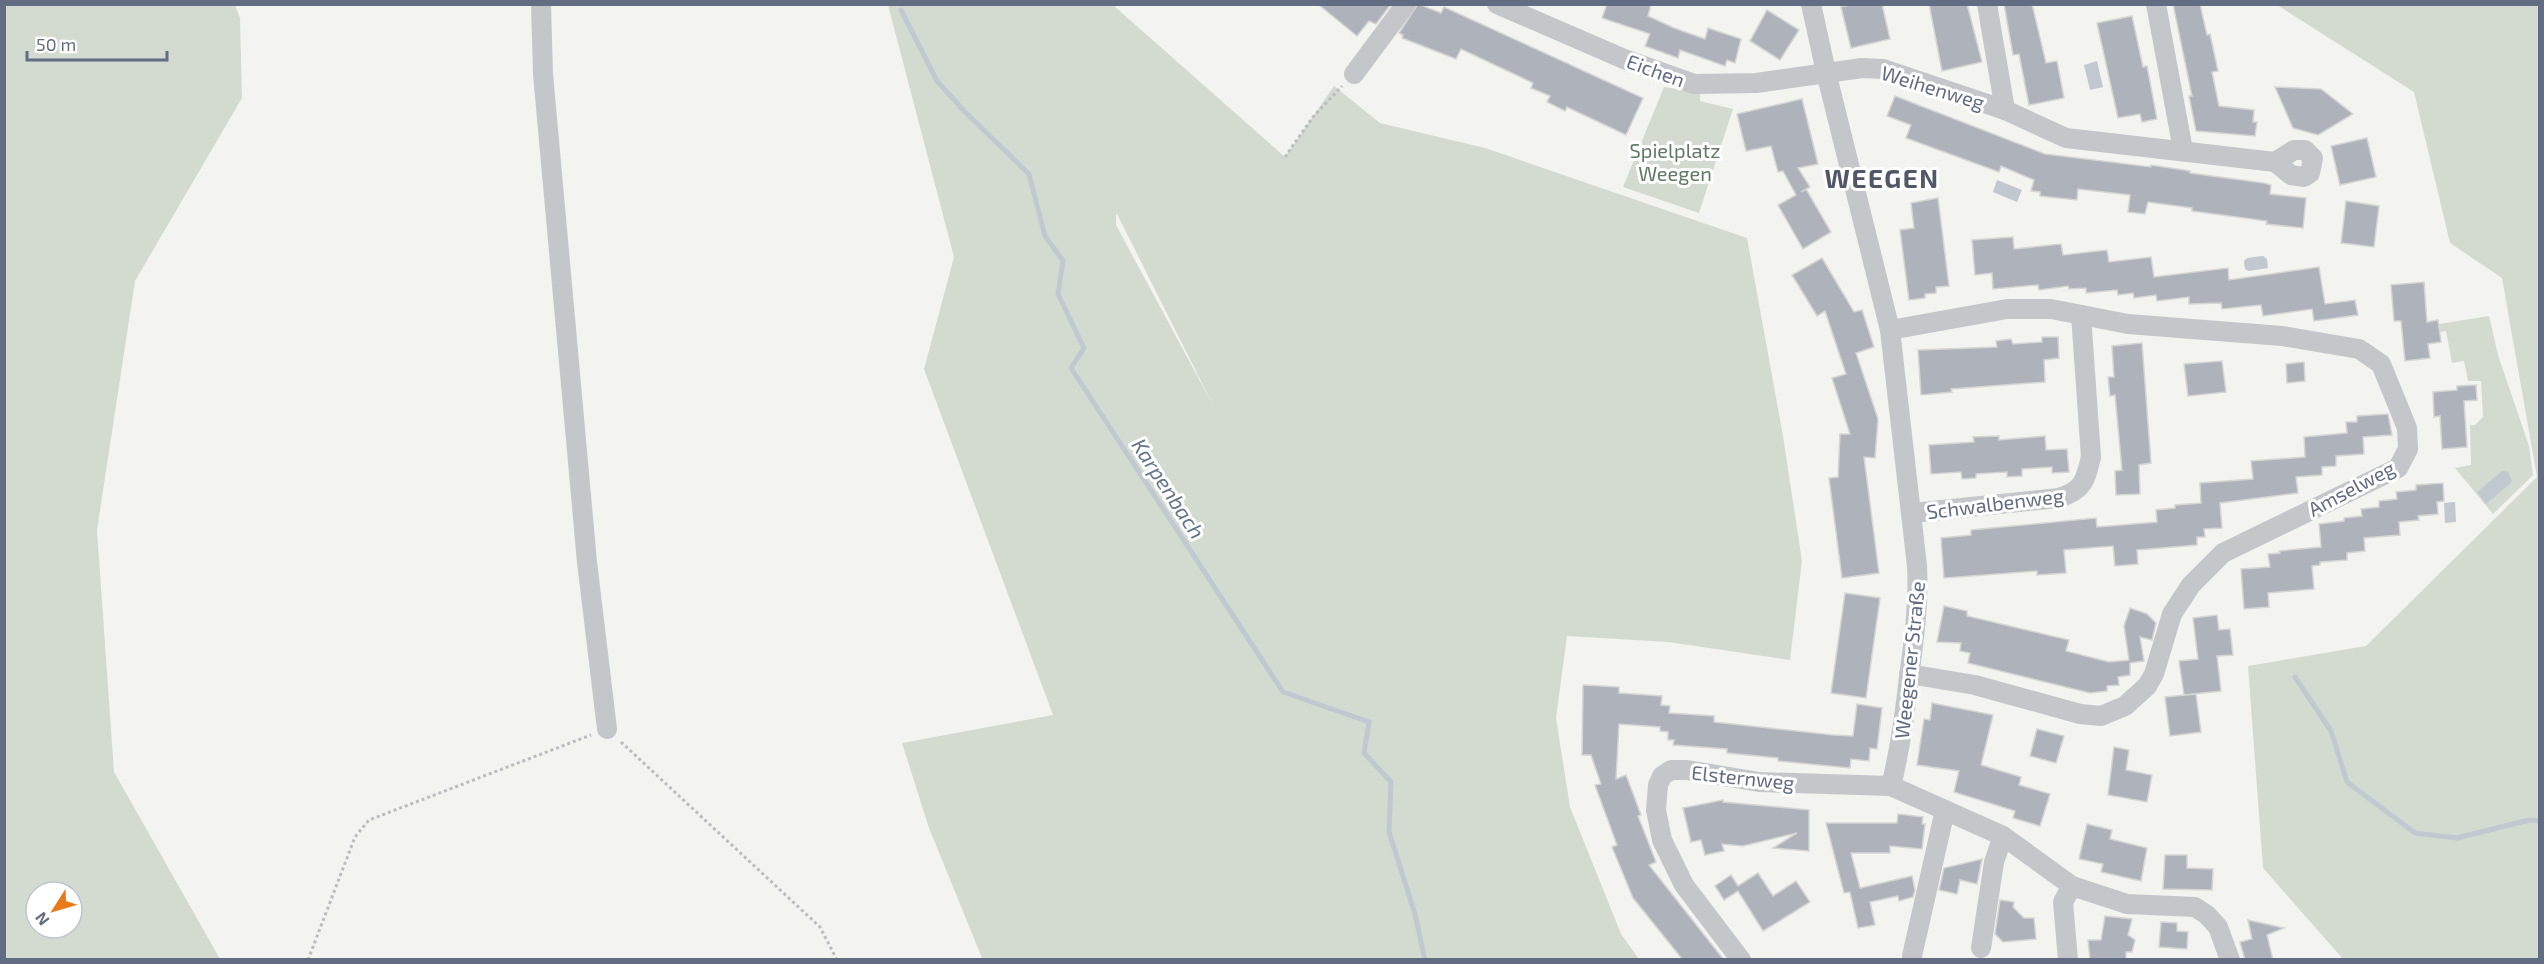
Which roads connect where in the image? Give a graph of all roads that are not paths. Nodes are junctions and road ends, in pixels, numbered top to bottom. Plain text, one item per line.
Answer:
1 (541, 4) edge
2 (1406, 4) edge
3 (1497, 4) edge
4 (1811, 4) edge
5 (1987, 4) edge
6 (2156, 4) edge
7 (1826, 72) junction
8 (1354, 74) road end
9 (2005, 110) junction
10 (2183, 150) junction
11 (2275, 162) dead end
12 (2081, 315) junction
13 (1890, 330) junction
14 (1912, 513) junction
15 (1909, 674) junction
16 (607, 729) road end
17 (1891, 786) junction
18 (1945, 810) junction
19 (2003, 836) junction
20 (2072, 886) junction
21 (1981, 948) dead end
22 (1912, 956) dead end
23 (1741, 960) edge
24 (2068, 960) edge
25 (2230, 960) edge

1 - 16 street
2 - 8 street
3 - 7 street, Eichen
4 - 7 street, Weegener Straße
5 - 9 street, Weihenweg
6 - 10 street
7 - 9 street, Weihenweg
7 - 13 street, Weegener Straße
9 - 10 street, Weihenweg
10 - 11 street, Weihenweg
12 - 13 street, Amselweg
12 - 14 street, Schwalbenweg
12 - 15 street, Amselweg
13 - 14 street, Weegener Straße
14 - 15 street, Weegener Straße
15 - 17 street, Weegener Straße
17 - 18 street
17 - 23 street, Elsternweg
18 - 19 street
18 - 22 street
19 - 20 street
19 - 21 street
20 - 24 street
20 - 25 street

